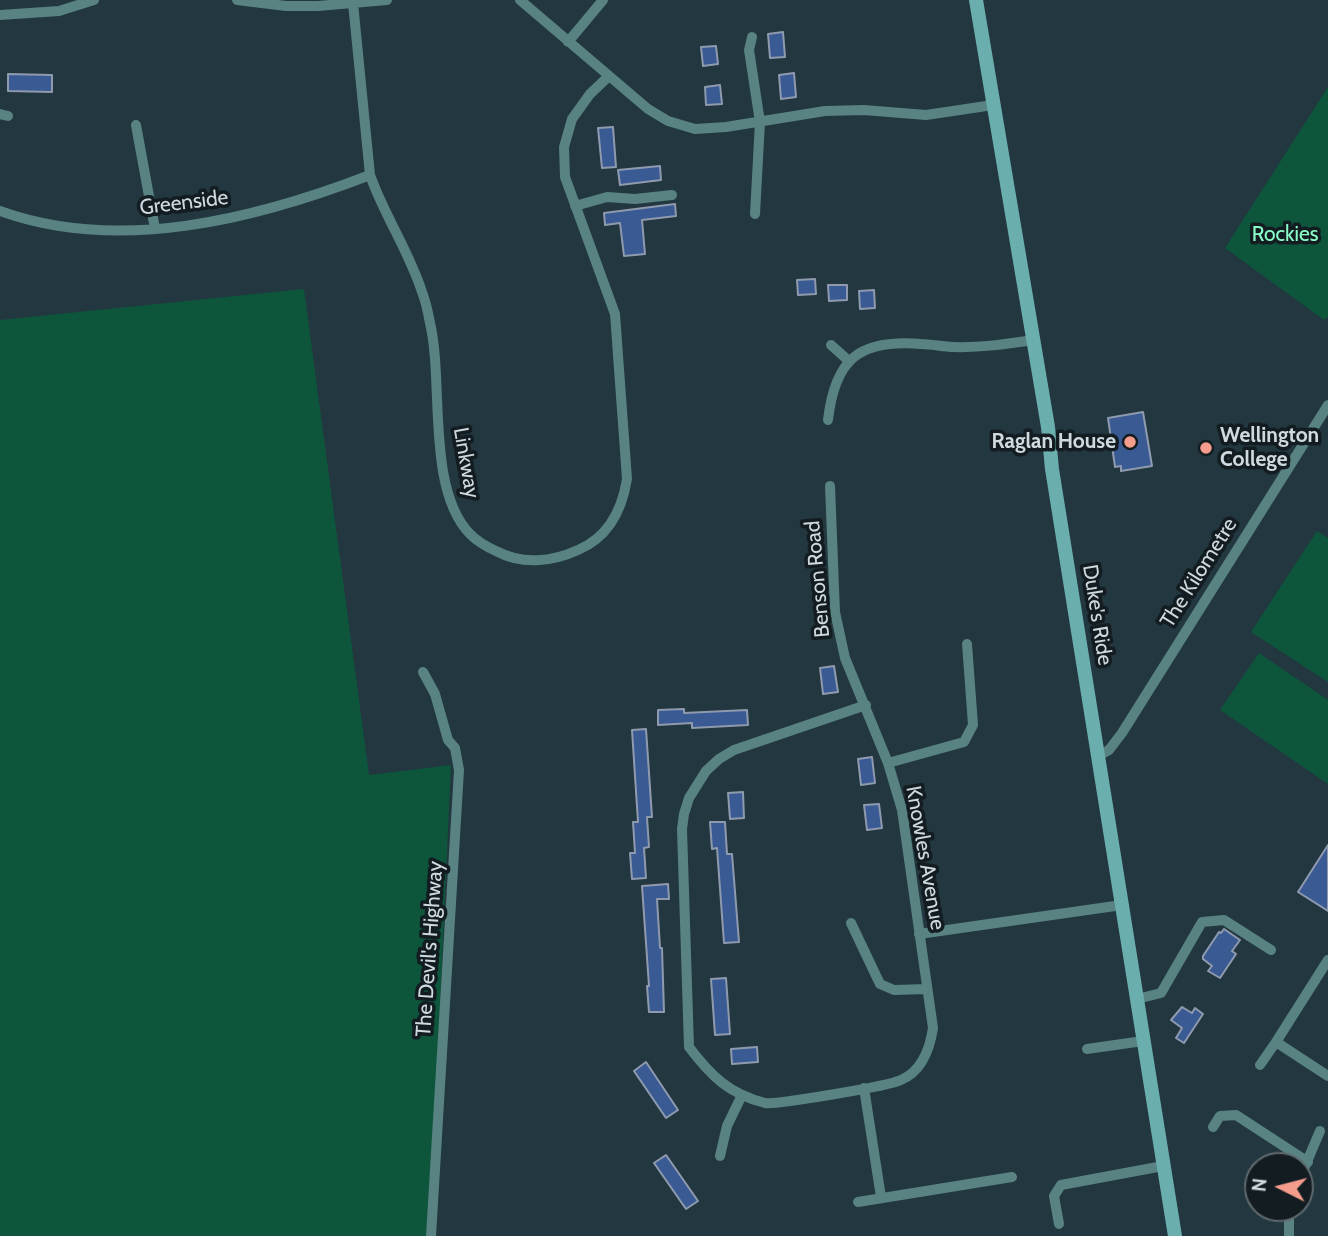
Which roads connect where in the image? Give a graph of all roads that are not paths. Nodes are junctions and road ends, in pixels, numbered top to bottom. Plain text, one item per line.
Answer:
1 (94, 0) edge
2 (237, 0) edge
3 (387, 0) edge
4 (520, 0) edge
5 (603, 0) edge
6 (976, 0) edge
7 (286, 3) edge
8 (353, 3) junction
9 (0, 15) edge
10 (752, 37) dead end
11 (568, 42) junction
12 (609, 76) junction
13 (993, 105) junction
14 (760, 122) junction
15 (136, 125) dead end
16 (370, 175) junction
17 (672, 195) dead end
18 (575, 206) junction
19 (0, 211) edge
20 (755, 214) dead end
21 (155, 229) junction
22 (1034, 340) junction
23 (831, 345) dead end
24 (849, 361) junction
25 (1328, 405) edge
26 (828, 420) dead end
27 (830, 486) dead end
28 (967, 644) dead end
29 (423, 672) dead end
30 (866, 705) junction
31 (1098, 756) junction
32 (888, 764) junction
33 (1122, 905) junction
34 (850, 923) dead end
35 (919, 934) junction
36 (1271, 950) dead end
37 (1328, 960) edge
38 (927, 989) junction
39 (1137, 999) junction
40 (1143, 1041) junction
41 (1276, 1042) junction
42 (1087, 1049) dead end
43 (1260, 1065) dead end
44 (1328, 1076) edge
45 (864, 1088) junction
46 (741, 1095) junction
47 (1213, 1128) dead end
48 (1320, 1131) dead end
49 (1293, 1152) edge
50 (1312, 1152) edge
51 (720, 1156) dead end
52 (1163, 1166) junction
53 (1013, 1177) dead end
54 (881, 1197) junction
55 (858, 1202) dead end
56 (1059, 1223) dead end
57 (431, 1236) edge
58 (1175, 1236) edge

1 - 9 street
2 - 7 street
3 - 8 street
4 - 11 street
5 - 11 street
6 - 13 main road, Duke's Ride
7 - 8 street
8 - 16 street, Linkway
10 - 14 street
11 - 12 street
12 - 14 street
12 - 18 street, Linkway
13 - 14 street
13 - 22 main road, Duke's Ride
14 - 20 street
15 - 21 street
16 - 18 street, Linkway
16 - 21 street, Greenside
17 - 18 street
19 - 21 street, Greenside
22 - 24 street
22 - 31 main road, Duke's Ride
23 - 24 street
24 - 26 street
25 - 31 street, The Kilometre
27 - 30 street, Benson Road
28 - 32 street
29 - 57 street, The Devil's Highway
30 - 32 street, Knowles Avenue
30 - 46 street, Knowles Avenue
31 - 33 main road, Duke's Ride
32 - 35 street, Knowles Avenue
33 - 35 street
33 - 39 main road, Duke's Ride
34 - 38 street
35 - 38 street, Knowles Avenue
36 - 39 street
37 - 41 street
38 - 45 street, Knowles Avenue
39 - 40 main road, Duke's Ride
40 - 42 street
40 - 52 main road, Duke's Ride
41 - 43 street
41 - 44 street
45 - 46 street, Knowles Avenue
45 - 54 street
46 - 51 street
47 - 49 street
48 - 50 street
52 - 56 street
52 - 58 main road, Duke's Ride
53 - 54 street
54 - 55 street

